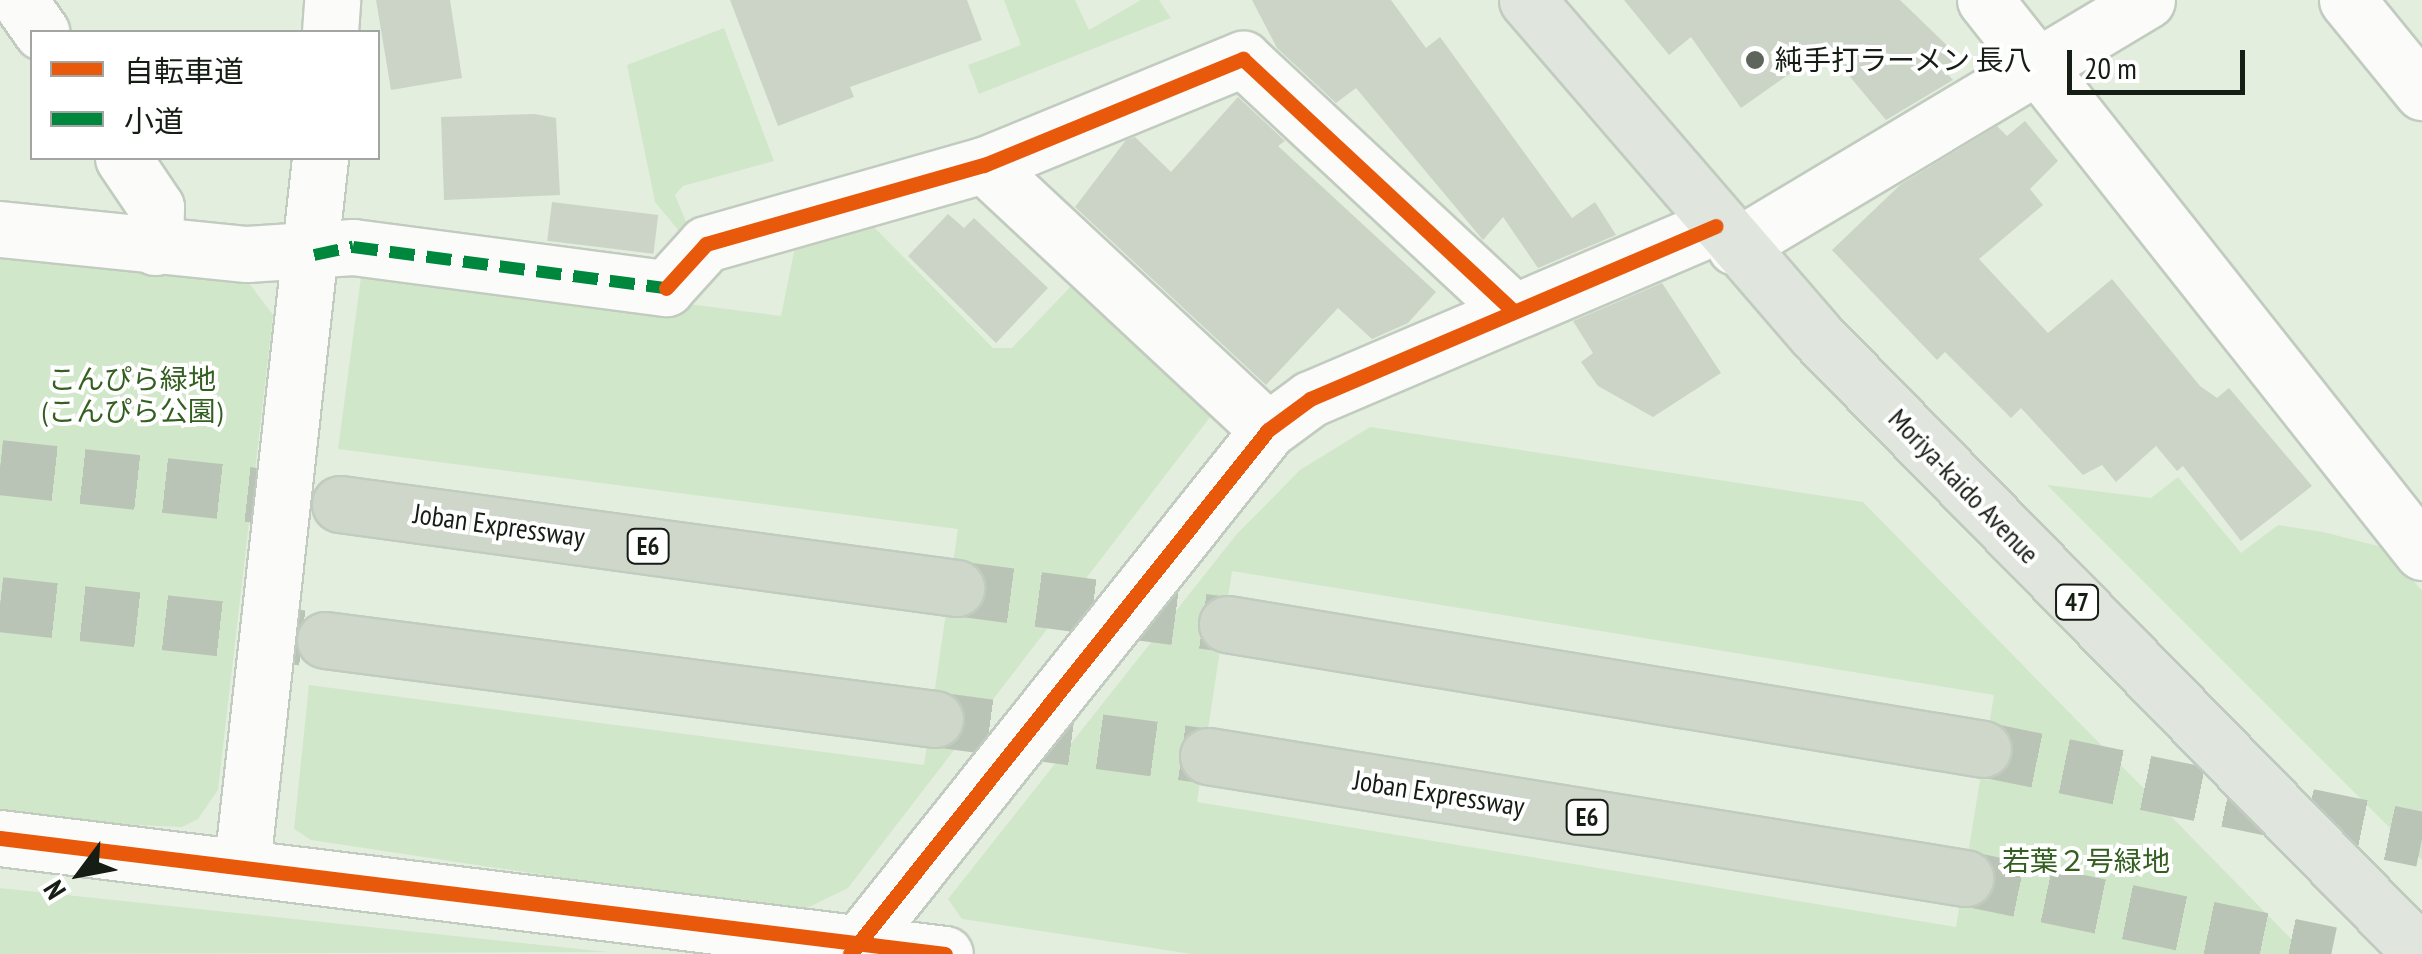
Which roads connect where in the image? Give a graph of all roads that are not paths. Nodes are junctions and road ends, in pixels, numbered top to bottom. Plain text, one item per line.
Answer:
1 (19, 0) edge
2 (332, 0) edge
3 (1527, 0) edge
4 (1986, 0) edge
5 (2148, 0) edge
6 (2347, 0) edge
7 (40, 30) edge
8 (330, 30) edge
9 (2038, 66) junction
10 (2422, 92) edge
11 (124, 160) edge
12 (320, 160) edge
13 (984, 165) junction
14 (0, 229) edge
15 (1726, 236) junction
16 (155, 246) junction
17 (314, 254) junction
18 (1510, 308) junction
19 (1268, 430) junction
20 (340, 504) tunnel mouth
21 (2422, 552) edge
22 (956, 588) tunnel mouth
23 (1227, 624) tunnel mouth
24 (325, 640) tunnel mouth
25 (935, 719) tunnel mouth
26 (1982, 749) tunnel mouth
27 (1208, 756) tunnel mouth
28 (0, 838) edge
29 (242, 865) junction
30 (1965, 878) tunnel mouth
31 (857, 948) edge
32 (945, 954) edge
33 (2422, 954) edge

1 - 7 street
2 - 8 street
3 - 15 main road, Moriya-kaido Avenue / 47
4 - 9 street
5 - 9 street
6 - 10 street
9 - 15 street
9 - 21 street
11 - 16 street
12 - 17 street
13 - 17 street
13 - 18 street
13 - 19 street
14 - 16 street
15 - 18 street
15 - 33 main road, Moriya-kaido Avenue / 47
16 - 17 street
17 - 29 street
18 - 19 street
19 - 31 street
20 - 22 highway, Joban Expressway / E6
23 - 26 highway
24 - 25 highway
27 - 30 highway, Joban Expressway / E6
28 - 29 street
29 - 31 street
31 - 32 street

